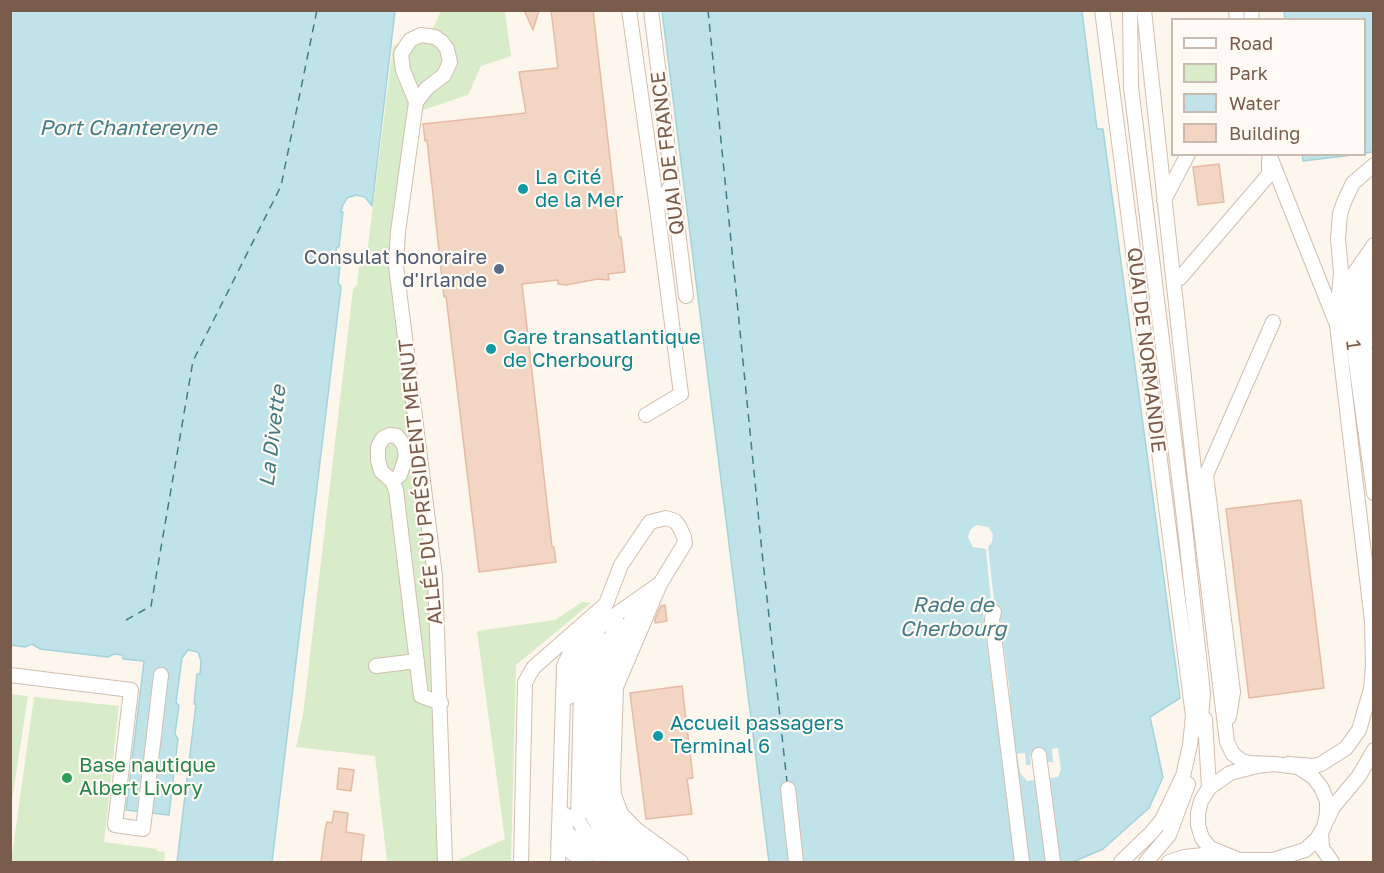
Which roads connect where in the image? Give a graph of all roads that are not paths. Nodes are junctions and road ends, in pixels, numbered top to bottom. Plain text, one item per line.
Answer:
1 (629, 10) edge
2 (651, 10) edge
3 (1102, 10) edge
4 (1130, 10) edge
5 (1144, 10) edge
6 (416, 102) junction
7 (1187, 156) edge
8 (1269, 156) edge
9 (1270, 156) edge
10 (1374, 165) edge
11 (672, 184) junction
12 (1164, 200) junction
13 (657, 208) junction
14 (1374, 245) edge
15 (1180, 278) dead end
16 (1358, 286) edge
17 (1374, 295) edge
18 (686, 296) dead end
19 (1273, 322) dead end
20 (1337, 326) junction
21 (1374, 340) edge
22 (1374, 383) edge
23 (646, 415) dead end
24 (1374, 419) edge
25 (1374, 455) edge
26 (392, 481) dead end
27 (1374, 493) edge
28 (660, 584) junction
29 (638, 604) junction
30 (994, 612) dead end
31 (604, 632) junction
32 (417, 661) junction
33 (376, 666) dead end
34 (10, 675) edge
35 (161, 675) dead end
36 (1196, 691) junction
37 (441, 703) junction
38 (1226, 734) junction
39 (1374, 750) edge
40 (1039, 754) dead end
41 (1274, 764) junction
42 (1288, 764) junction
43 (1209, 788) junction
44 (788, 789) dead end
45 (1322, 830) junction
46 (558, 853) edge
47 (1226, 856) junction
48 (1288, 860) edge
49 (445, 862) edge
50 (521, 862) edge
51 (574, 862) edge
52 (585, 862) edge
53 (595, 862) edge
54 (607, 862) edge
55 (616, 862) edge
56 (627, 862) edge
57 (636, 862) edge
58 (644, 862) edge
59 (653, 862) edge
60 (662, 862) edge
61 (671, 862) edge
62 (681, 862) edge
63 (796, 862) edge
64 (1022, 862) edge
65 (1053, 862) edge
66 (1121, 862) edge
67 (1146, 862) edge
68 (1169, 862) edge
69 (1254, 862) edge
70 (1332, 862) edge

1 - 13 street
2 - 11 street, QUAI DE FRANCE
3 - 36 street, QUAI DE NORMANDIE
4 - 36 street
5 - 12 street
6 - 6 street, ALLÉE DU PRÉSIDENT MENUT
6 - 37 street, ALLÉE DU PRÉSIDENT MENUT
7 - 12 street
8 - 15 street
9 - 20 street
10 - 16 street
11 - 13 street
11 - 18 street, QUAI DE FRANCE
12 - 38 street
13 - 23 street
14 - 16 street
16 - 17 street
16 - 20 street
16 - 21 street
16 - 22 street
16 - 24 street
16 - 25 street
16 - 27 street, 1
19 - 38 street
20 - 42 street
26 - 32 street
28 - 29 street
28 - 46 street
28 - 50 street
28 - 62 street
29 - 31 street
29 - 59 street
29 - 60 street
29 - 61 street
30 - 64 street
31 - 54 street
31 - 55 street
31 - 56 street
31 - 57 street
31 - 58 street
32 - 33 street
32 - 37 street
34 - 35 street
36 - 43 street
36 - 66 street
36 - 67 street
37 - 49 street, ALLÉE DU PRÉSIDENT MENUT
38 - 41 street
39 - 45 street
40 - 65 street
41 - 42 street
41 - 43 street
42 - 45 street
43 - 47 street
44 - 63 street
45 - 48 street
45 - 70 street
46 - 51 street
46 - 52 street
46 - 53 street
47 - 68 street
47 - 69 street
48 - 69 street

